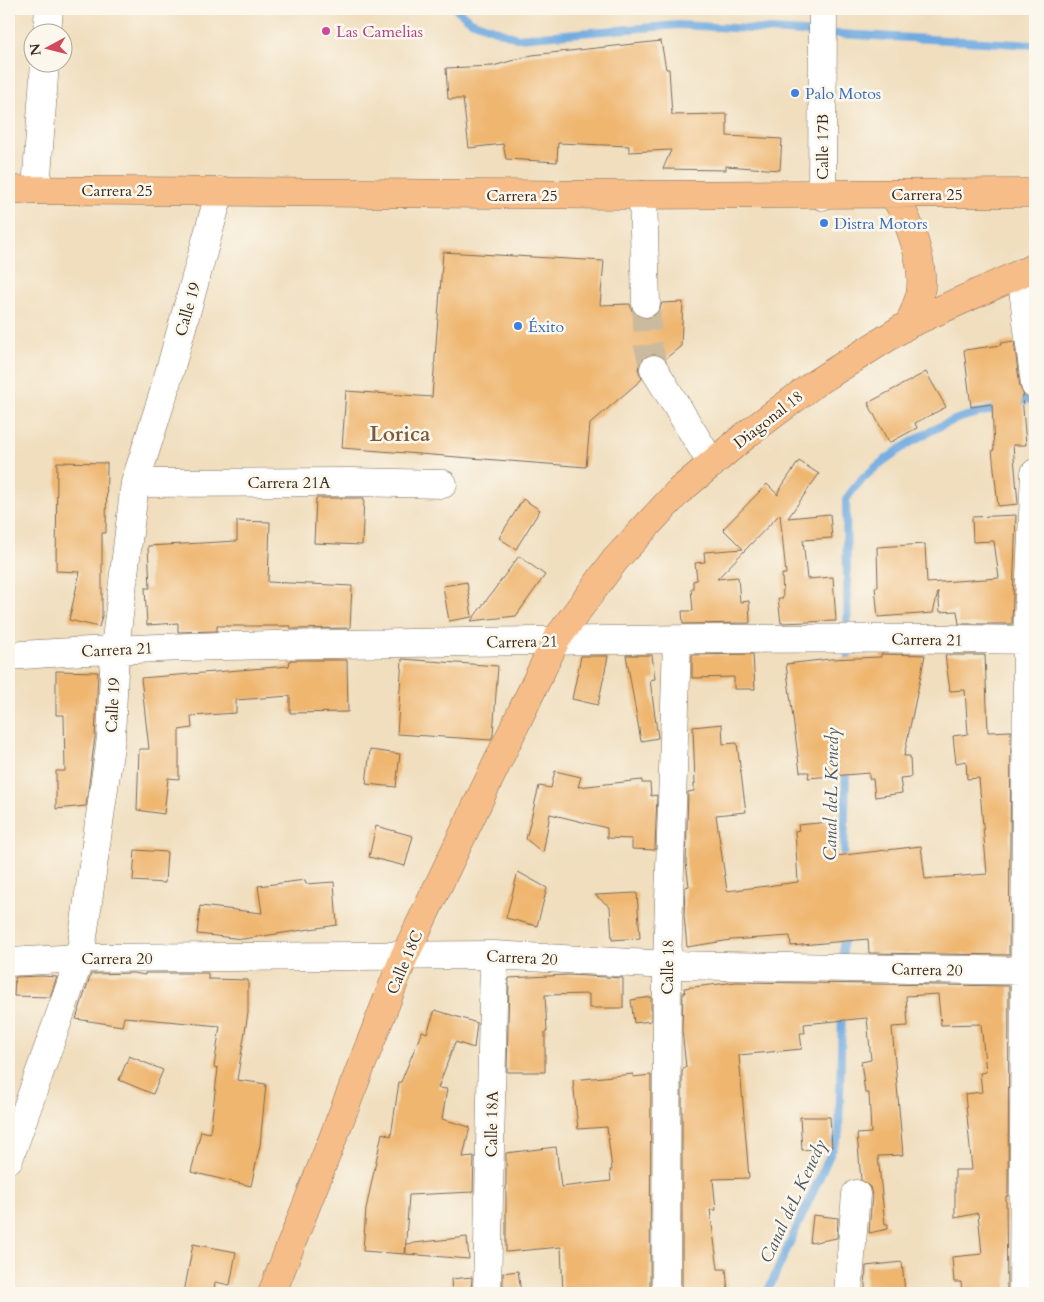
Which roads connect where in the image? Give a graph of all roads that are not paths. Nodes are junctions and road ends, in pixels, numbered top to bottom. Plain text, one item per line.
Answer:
1 (49, 9) edge
2 (823, 10) edge
3 (48, 22) edge
4 (44, 72) edge
5 (9, 190) edge
6 (36, 190) junction
7 (220, 191) junction
8 (1035, 193) edge
9 (893, 194) junction
10 (643, 195) junction
11 (822, 196) junction
12 (1028, 270) edge
13 (646, 303) tunnel mouth
14 (909, 324) junction
15 (654, 369) tunnel mouth
16 (1034, 376) edge
17 (712, 464) junction
18 (1035, 473) edge
19 (135, 483) junction
20 (443, 484) dead end
21 (556, 640) junction
22 (677, 640) junction
23 (1031, 640) edge
24 (115, 648) junction
25 (9, 656) edge
26 (494, 955) junction
27 (404, 957) junction
28 (80, 958) junction
29 (9, 962) edge
30 (667, 965) junction
31 (1030, 970) edge
32 (9, 1159) edge
33 (856, 1194) dead end
34 (272, 1293) edge
35 (487, 1293) edge
36 (666, 1293) edge
37 (848, 1293) edge
38 (1023, 1293) edge

1 - 3 street
2 - 11 street, Calle 17B
4 - 6 street
5 - 6 main road, Carrera 25
6 - 7 main road, Carrera 25
7 - 10 main road, Carrera 25
7 - 19 street, Calle 19
8 - 9 main road, Carrera 25
9 - 11 main road, Carrera 25
9 - 14 main road
10 - 11 main road, Carrera 25
10 - 13 street
12 - 14 main road, Diagonal 18
12 - 16 street
14 - 17 main road, Diagonal 18
15 - 17 street
17 - 21 main road, Diagonal 18
18 - 23 street
19 - 20 street, Carrera 21A
19 - 24 street, Calle 19
21 - 22 street, Carrera 21
21 - 24 street, Carrera 21
21 - 27 main road, Calle 18C
22 - 23 street, Carrera 21
22 - 30 street, Calle 18
23 - 31 street
24 - 25 street, Carrera 21
24 - 28 street, Calle 19
26 - 27 street, Carrera 20
26 - 30 street, Carrera 20
26 - 35 street, Calle 18A
27 - 28 street, Carrera 20
27 - 34 main road, Calle 18C
28 - 29 street, Carrera 20
28 - 32 street, Calle 19
30 - 31 street, Carrera 20
30 - 36 street, Calle 18
31 - 38 street
33 - 37 street

